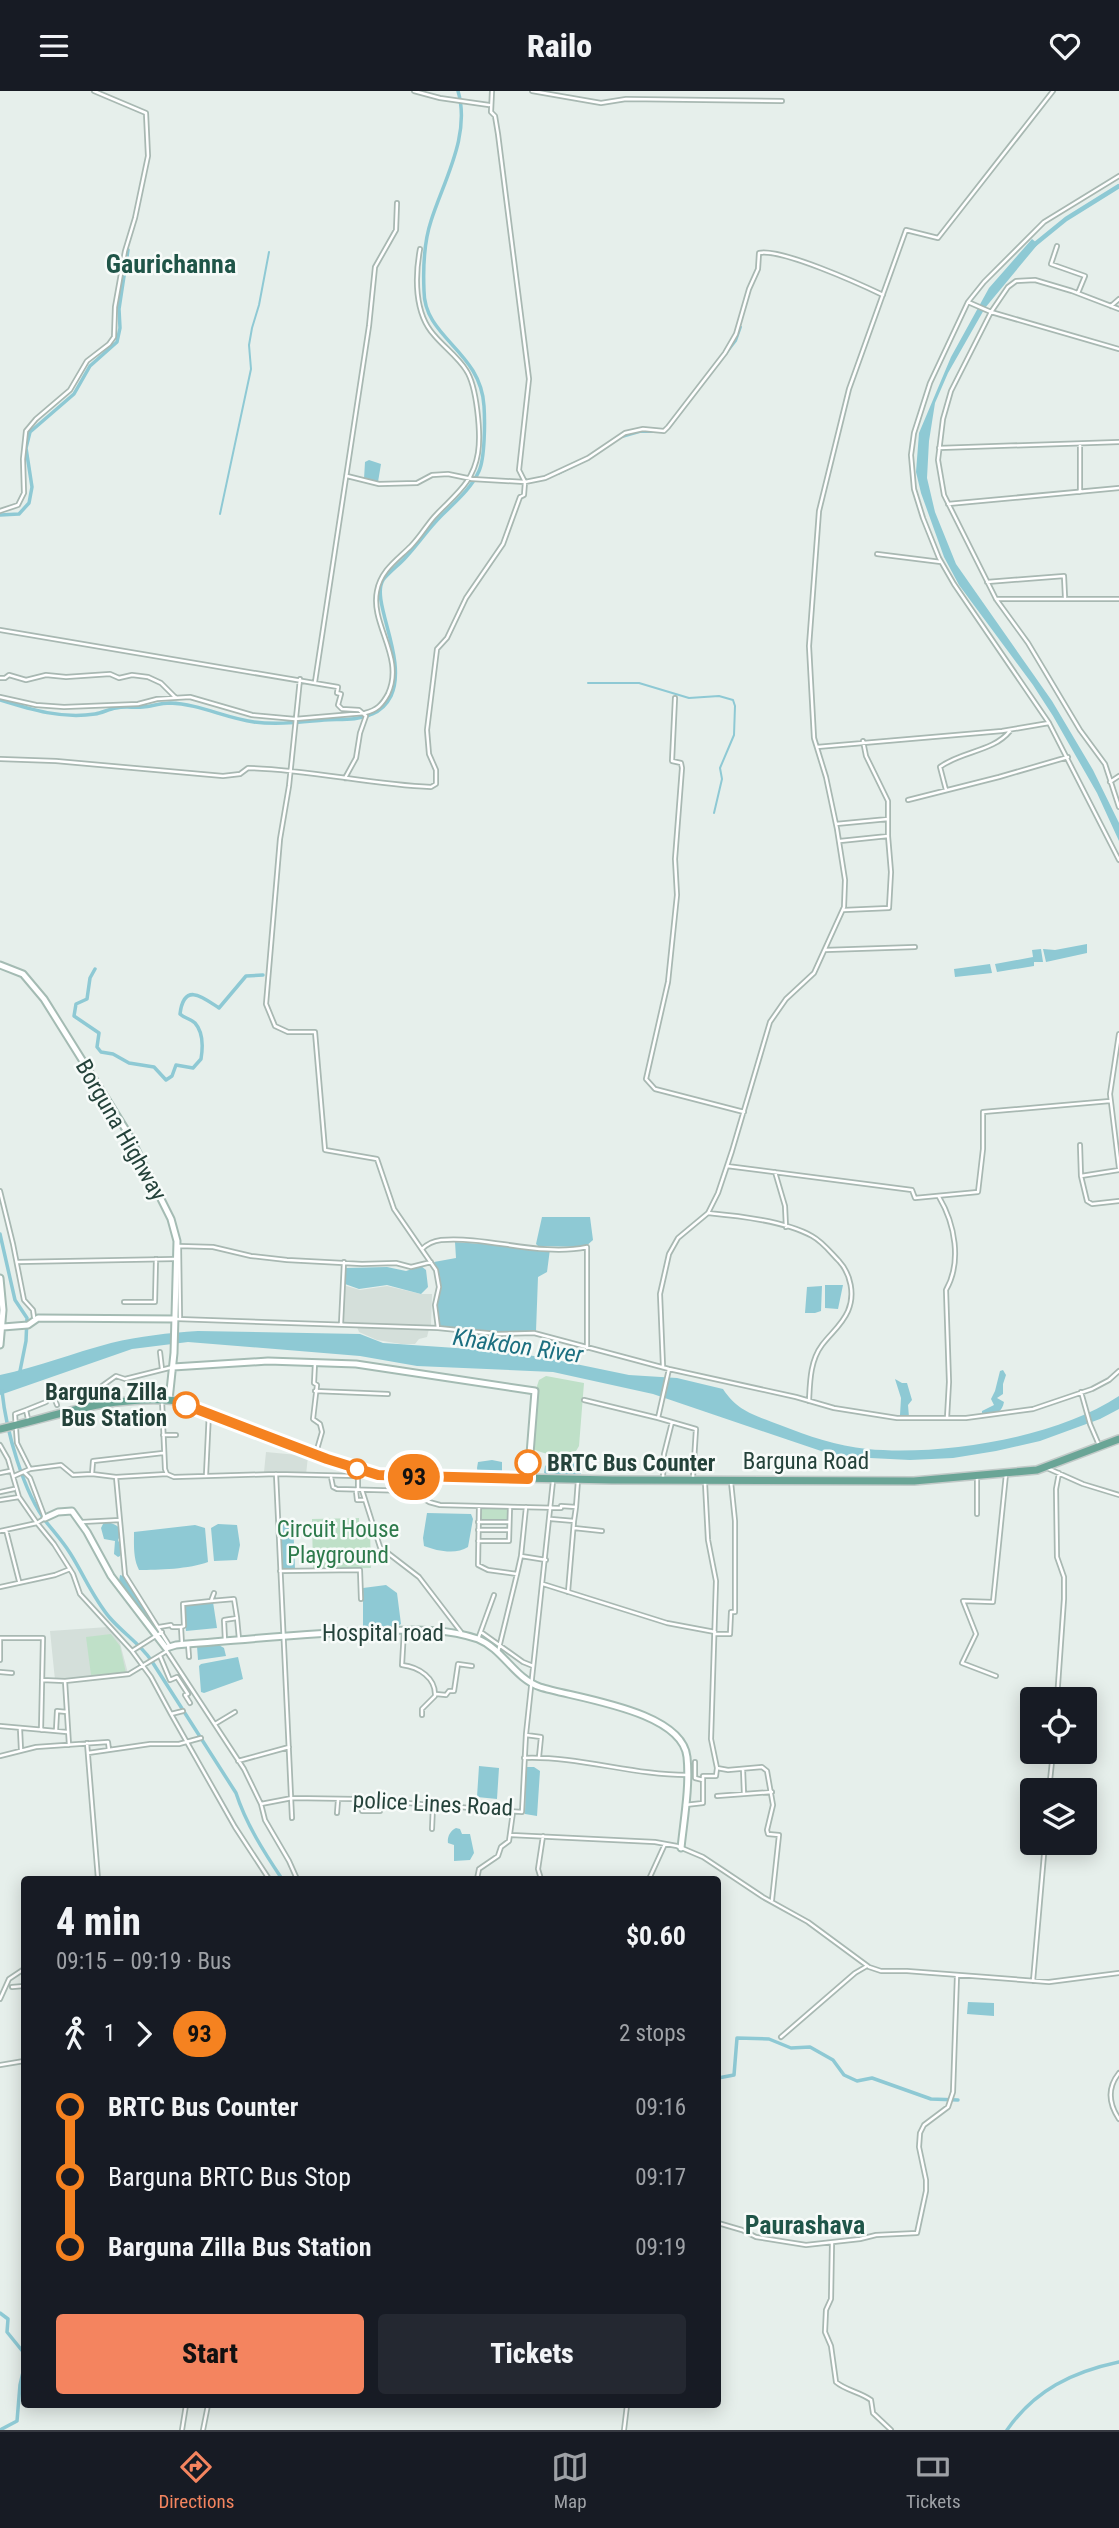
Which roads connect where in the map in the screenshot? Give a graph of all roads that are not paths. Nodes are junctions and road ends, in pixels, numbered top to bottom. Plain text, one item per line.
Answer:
1 (94, 91) edge
2 (414, 91) edge
3 (492, 91) edge
4 (532, 91) edge
5 (1053, 91) edge
6 (782, 101) dead end
7 (491, 105) junction
8 (1119, 176) edge
9 (397, 203) dead end
10 (1058, 246) dead end
11 (420, 249) dead end
12 (1077, 293) junction
13 (884, 295) junction
14 (1119, 299) edge
15 (968, 302) junction
16 (1111, 306) junction
17 (1119, 309) edge
18 (991, 312) junction
19 (1119, 349) edge
20 (1119, 442) edge
21 (1080, 444) junction
22 (939, 447) junction
23 (347, 475) junction
24 (471, 479) junction
25 (524, 482) junction
26 (1119, 488) edge
27 (1080, 492) junction
28 (948, 504) junction
29 (0, 511) edge
30 (877, 554) dead end
31 (941, 562) junction
32 (987, 582) junction
33 (1065, 598) junction
34 (996, 599) junction
35 (1119, 599) edge
36 (0, 630) edge
37 (0, 678) edge
38 (300, 680) junction
39 (315, 682) junction
40 (0, 697) edge
41 (176, 698) junction
42 (676, 698) dead end
43 (365, 713) junction
44 (295, 719) junction
45 (1049, 723) junction
46 (1011, 729) junction
47 (863, 741) junction
48 (817, 747) junction
49 (1068, 757) junction
50 (0, 759) edge
51 (291, 770) junction
52 (1119, 776) edge
53 (345, 778) junction
54 (1110, 782) junction
55 (946, 790) junction
56 (908, 800) dead end
57 (1119, 807) edge
58 (888, 819) junction
59 (836, 824) junction
60 (887, 836) junction
61 (839, 841) junction
62 (1119, 860) edge
63 (844, 910) junction
64 (915, 947) dead end
65 (825, 950) junction
66 (0, 965) edge
67 (1119, 1034) edge
68 (1110, 1101) junction
69 (744, 1112) junction
70 (1080, 1145) dead end
71 (727, 1166) junction
72 (1119, 1168) edge
73 (775, 1172) junction
74 (1081, 1176) junction
75 (0, 1191) edge
76 (939, 1197) junction
77 (1119, 1201) edge
78 (708, 1213) junction
79 (786, 1227) junction
80 (422, 1249) junction
81 (156, 1259) junction
82 (176, 1259) junction
83 (17, 1262) junction
84 (344, 1262) junction
85 (431, 1262) junction
86 (0, 1278) edge
87 (124, 1302) dead end
88 (35, 1321) junction
89 (177, 1321) junction
90 (341, 1324) junction
91 (3, 1327) junction
92 (438, 1328) junction
93 (0, 1345) edge
94 (587, 1348) junction
95 (160, 1352) dead end
96 (315, 1363) junction
97 (663, 1366) junction
98 (173, 1367) junction
99 (162, 1369) junction
100 (669, 1369) junction
101 (1119, 1371) edge
102 (315, 1391) junction
103 (1081, 1392) junction
104 (388, 1394) dead end
105 (55, 1400) dead end
106 (166, 1400) junction
107 (584, 1400) dead end
108 (809, 1401) junction
109 (47, 1402) dead end
110 (105, 1402) junction
111 (57, 1405) dead end
112 (26, 1410) junction
113 (209, 1412) junction
114 (658, 1418) junction
115 (947, 1418) junction
116 (29, 1422) junction
117 (672, 1422) junction
118 (15, 1426) junction
119 (0, 1429) edge
120 (163, 1435) junction
121 (176, 1435) dead end
122 (1119, 1439) edge
123 (0, 1445) edge
124 (1100, 1448) junction
125 (2, 1450) edge
126 (163, 1453) junction
127 (315, 1454) junction
128 (1047, 1468) junction
129 (30, 1469) junction
130 (11, 1471) junction
131 (24, 1472) junction
132 (0, 1473) edge
133 (359, 1473) junction
134 (1006, 1473) junction
135 (1059, 1473) junction
136 (92, 1474) junction
137 (167, 1474) junction
138 (276, 1474) junction
139 (14, 1476) junction
140 (206, 1476) junction
141 (976, 1476) junction
142 (116, 1477) junction
143 (331, 1477) junction
144 (528, 1479) junction
145 (553, 1479) junction
146 (578, 1479) junction
147 (663, 1479) junction
148 (693, 1479) junction
149 (705, 1480) junction
150 (731, 1480) junction
151 (15, 1488) junction
152 (359, 1490) junction
153 (0, 1492) edge
154 (1119, 1495) edge
155 (19, 1497) junction
156 (0, 1500) edge
157 (365, 1500) junction
158 (479, 1506) junction
159 (510, 1507) junction
160 (527, 1507) junction
161 (576, 1507) junction
162 (552, 1508) junction
163 (977, 1514) dead end
164 (45, 1518) junction
165 (550, 1519) junction
166 (120, 1520) junction
167 (574, 1521) junction
168 (80, 1522) junction
169 (478, 1522) junction
170 (509, 1522) junction
171 (38, 1523) junction
172 (573, 1528) junction
173 (6, 1530) junction
174 (478, 1530) junction
175 (509, 1530) junction
176 (0, 1531) edge
177 (602, 1531) dead end
178 (478, 1541) junction
179 (521, 1556) junction
180 (546, 1560) junction
181 (70, 1569) junction
182 (280, 1571) junction
183 (517, 1574) junction
184 (20, 1582) junction
185 (543, 1584) junction
186 (0, 1587) edge
187 (568, 1592) junction
188 (214, 1593) dead end
189 (494, 1595) dead end
190 (361, 1599) dead end
191 (211, 1601) junction
192 (237, 1618) junction
193 (181, 1626) junction
194 (159, 1627) junction
195 (404, 1630) junction
196 (481, 1632) junction
197 (715, 1633) junction
198 (159, 1634) junction
199 (282, 1635) junction
200 (466, 1636) junction
201 (0, 1639) edge
202 (239, 1639) junction
203 (478, 1639) junction
204 (225, 1641) junction
205 (185, 1644) junction
206 (501, 1645) junction
207 (166, 1648) junction
208 (132, 1651) junction
209 (498, 1653) junction
210 (159, 1655) junction
211 (189, 1657) dead end
212 (0, 1660) edge
213 (142, 1665) junction
214 (471, 1666) dead end
215 (534, 1667) junction
216 (0, 1672) edge
217 (12, 1673) dead end
218 (996, 1676) dead end
219 (42, 1680) junction
220 (65, 1681) junction
221 (532, 1684) junction
222 (1057, 1687) edge
223 (436, 1694) junction
224 (198, 1699) junction
225 (183, 1711) dead end
226 (67, 1712) junction
227 (235, 1712) dead end
228 (171, 1714) junction
229 (422, 1714) dead end
230 (215, 1724) junction
231 (0, 1726) edge
232 (20, 1729) junction
233 (41, 1730) junction
234 (56, 1730) junction
235 (67, 1731) junction
236 (526, 1735) junction
237 (201, 1738) dead end
238 (187, 1742) junction
239 (87, 1744) junction
240 (69, 1745) junction
241 (289, 1747) junction
242 (21, 1750) junction
243 (109, 1750) junction
244 (88, 1753) junction
245 (0, 1756) edge
246 (539, 1757) junction
247 (524, 1758) junction
248 (238, 1761) junction
249 (695, 1762) dead end
250 (717, 1768) junction
251 (743, 1769) junction
252 (687, 1775) junction
253 (704, 1780) junction
254 (772, 1791) junction
255 (744, 1794) junction
256 (718, 1796) dead end
257 (292, 1798) junction
258 (338, 1800) junction
259 (358, 1800) junction
260 (261, 1804) junction
261 (433, 1805) junction
262 (685, 1805) junction
263 (356, 1807) dead end
264 (361, 1807) junction
265 (380, 1811) dead end
266 (513, 1812) junction
267 (337, 1813) dead end
268 (292, 1818) dead end
269 (432, 1829) dead end
270 (511, 1835) junction
271 (543, 1836) junction
272 (665, 1843) junction
273 (681, 1848) junction
274 (1044, 1855) edge
275 (97, 1876) edge
276 (267, 1876) edge
277 (295, 1876) edge
278 (478, 1876) edge
279 (540, 1876) edge
280 (650, 1876) edge
281 (772, 1900) junction
282 (867, 1966) junction
283 (21, 1971) edge
284 (1119, 1973) edge
285 (957, 1975) junction
286 (1033, 1981) junction
287 (21, 1986) edge
288 (12, 1987) dead end
289 (0, 1999) edge
290 (781, 2037) dead end
291 (21, 2062) edge
292 (0, 2066) edge
293 (1119, 2073) edge
294 (1119, 2119) edge
295 (721, 2224) edge
296 (832, 2243) junction
297 (185, 2408) edge
298 (207, 2408) edge
299 (628, 2408) edge
300 (181, 2430) edge
301 (203, 2430) edge
302 (624, 2430) edge
303 (891, 2430) edge

1 - 29 street
2 - 7 street
3 - 7 street
4 - 6 street
5 - 13 street
7 - 25 street
8 - 15 street
9 - 23 street
10 - 12 street
11 - 24 street
12 - 16 street
12 - 18 street
13 - 25 street
13 - 48 street
14 - 16 street
15 - 18 street
15 - 31 street
16 - 17 street
18 - 19 street
18 - 22 street
20 - 21 street
21 - 22 street
21 - 27 street
22 - 28 street
23 - 24 street
23 - 39 street
24 - 25 street
24 - 43 street
25 - 53 street
26 - 27 street
27 - 28 street
28 - 32 street
30 - 31 street
31 - 45 street
32 - 33 street
32 - 34 street
33 - 34 street
33 - 35 street
34 - 54 street
36 - 38 street
37 - 41 street
38 - 39 street
38 - 44 street
39 - 43 street
40 - 41 street
41 - 44 street
42 - 69 street
43 - 44 street
43 - 53 street
44 - 51 street
45 - 46 street
45 - 49 street
46 - 47 street
46 - 55 street
47 - 48 street
47 - 58 street
48 - 59 street
49 - 55 street
49 - 62 street
50 - 51 street
51 - 53 street
51 - 80 street
52 - 54 street
54 - 57 street
55 - 56 street
58 - 59 street
58 - 60 street
59 - 61 street
60 - 61 street
60 - 63 street
61 - 63 street
63 - 65 street
64 - 65 street
65 - 69 street
66 - 82 street, Borguna Highway
67 - 68 street
68 - 72 street
68 - 76 street
69 - 71 street
70 - 74 street
71 - 73 street
71 - 78 street
72 - 74 street
73 - 76 street
73 - 79 street
74 - 77 street
75 - 83 street
76 - 115 street
78 - 79 street
78 - 97 street
79 - 108 street
80 - 85 street
80 - 94 street
81 - 82 street
81 - 83 street
81 - 87 street
82 - 89 street, Borguna Highway
83 - 88 street
84 - 85 street
84 - 89 street
84 - 90 street
85 - 92 street
86 - 91 street
88 - 89 street
88 - 91 street
89 - 90 street
89 - 98 street, Borguna Highway
90 - 92 street
91 - 93 street
92 - 94 street
94 - 97 street
95 - 99 street
96 - 98 street
96 - 102 street
96 - 144 street
97 - 100 street
98 - 99 street
98 - 106 street, Borguna Highway
99 - 110 street
100 - 108 street
100 - 114 street
101 - 103 street
102 - 104 street
102 - 127 street
103 - 115 street
103 - 124 street
105 - 111 street
106 - 110 main road, Barguna Road
106 - 113 main road, Barguna Road
106 - 120 street
107 - 114 street
108 - 115 street
109 - 112 street
110 - 116 main road, Barguna Road
112 - 116 street
112 - 118 street
113 - 127 main road, Barguna Road
113 - 140 street
114 - 117 street
116 - 118 main road, Barguna Road
117 - 147 street
117 - 148 street
118 - 119 main road, Barguna Road
118 - 129 street
120 - 121 street
120 - 126 street
122 - 124 main road, Barguna Road
123 - 125 street
124 - 128 main road, Barguna Road
125 - 130 street
126 - 136 street
126 - 137 street
127 - 133 main road, Barguna Road
128 - 134 main road, Barguna Road
128 - 135 street
129 - 131 street
129 - 136 street
130 - 132 street
130 - 139 street
131 - 139 street
131 - 164 street
133 - 143 street
133 - 144 main road, Barguna Road
133 - 152 street
134 - 141 main road, Barguna Road
134 - 218 street
135 - 154 street
135 - 222 street
136 - 142 street
137 - 140 street
137 - 142 street
138 - 140 street
138 - 143 street
138 - 182 street
139 - 151 street
141 - 150 main road, Barguna Road
141 - 163 street
142 - 166 street
143 - 152 street
144 - 145 main road, Barguna Road
145 - 146 main road, Barguna Road
145 - 162 street, police Lines Road
146 - 147 main road, Barguna Road
146 - 161 street
147 - 148 main road, Barguna Road
148 - 149 main road, Barguna Road
149 - 150 main road, Barguna Road
149 - 197 street
150 - 197 street
151 - 153 street
151 - 155 street
152 - 157 street
152 - 157 street
152 - 158 street
155 - 156 street
155 - 171 street
157 - 200 street
158 - 159 street
158 - 169 street
159 - 160 street
159 - 170 street
160 - 162 street
160 - 179 street
161 - 162 street
161 - 167 street
162 - 165 street, police Lines Road
164 - 168 street
164 - 171 street
165 - 167 street
165 - 180 street, police Lines Road
166 - 168 street
166 - 194 street
167 - 172 street
168 - 198 street
169 - 170 street
169 - 174 street
170 - 175 street
171 - 173 street
171 - 181 street
172 - 177 street
172 - 187 street
173 - 176 street
173 - 184 street
174 - 175 street
174 - 178 street
175 - 178 street
178 - 183 street
179 - 180 street
179 - 183 street
180 - 185 street, police Lines Road
181 - 184 street
181 - 208 street
182 - 190 street
182 - 199 street
183 - 206 street
184 - 186 street
185 - 187 street
185 - 215 street, police Lines Road
187 - 197 street
188 - 191 street
189 - 196 street
191 - 192 street
191 - 193 street
192 - 202 street
192 - 204 street
193 - 194 street
193 - 205 street
194 - 198 street
195 - 199 street, Hospital road
195 - 200 street, Hospital road
195 - 223 street
196 - 203 street
196 - 206 street
197 - 250 street
198 - 207 street
198 - 208 street
199 - 202 street, Hospital road
199 - 241 street
200 - 203 street, Hospital road
201 - 212 street
201 - 219 street
202 - 204 street, Hospital road
203 - 209 street, Hospital road
204 - 205 street, Hospital road
205 - 207 street, Hospital road
205 - 211 street
206 - 209 street
206 - 215 street
207 - 210 street
207 - 224 street
208 - 213 street
209 - 221 street, Hospital road
210 - 213 street
210 - 224 street
213 - 220 street
213 - 228 street
214 - 223 street
215 - 221 street, police Lines Road
216 - 217 street
219 - 220 street
219 - 233 street
220 - 226 street
221 - 236 street, police Lines Road
221 - 252 street, Hospital road
223 - 229 street
224 - 230 street
225 - 228 street
226 - 234 street
226 - 235 street
227 - 230 street
228 - 238 street
230 - 248 street
231 - 232 street
232 - 233 street
232 - 242 street
233 - 234 street
234 - 235 street
235 - 240 street
236 - 246 street
236 - 247 street, police Lines Road
237 - 238 street
238 - 243 street
238 - 276 street
239 - 240 street
239 - 243 street
239 - 244 street
240 - 242 street
241 - 248 street
241 - 257 street
242 - 245 street
243 - 244 street
244 - 275 street
246 - 247 street
246 - 252 street
247 - 266 street, police Lines Road
248 - 260 street
249 - 253 street
250 - 251 street
250 - 253 street
251 - 254 street
251 - 255 street
252 - 262 street, Hospital road
253 - 262 street
254 - 255 street
254 - 281 street
255 - 256 street
257 - 258 street, police Lines Road
257 - 260 street, police Lines Road
257 - 268 street
258 - 259 street, police Lines Road
258 - 267 street
259 - 261 street, police Lines Road
259 - 264 street
260 - 277 street
261 - 266 street, police Lines Road
261 - 269 street
262 - 273 street, Hospital road
263 - 264 street
264 - 265 street
266 - 270 street
270 - 271 street
270 - 278 street
271 - 272 street
271 - 279 street
272 - 273 street
272 - 280 street
273 - 281 street
274 - 286 street
281 - 282 street
282 - 285 street
282 - 290 street
283 - 289 street
284 - 286 street
285 - 286 street
285 - 296 street
287 - 288 street
291 - 292 street
293 - 294 street
295 - 296 street
296 - 303 street
297 - 300 street
298 - 301 street
299 - 302 street

